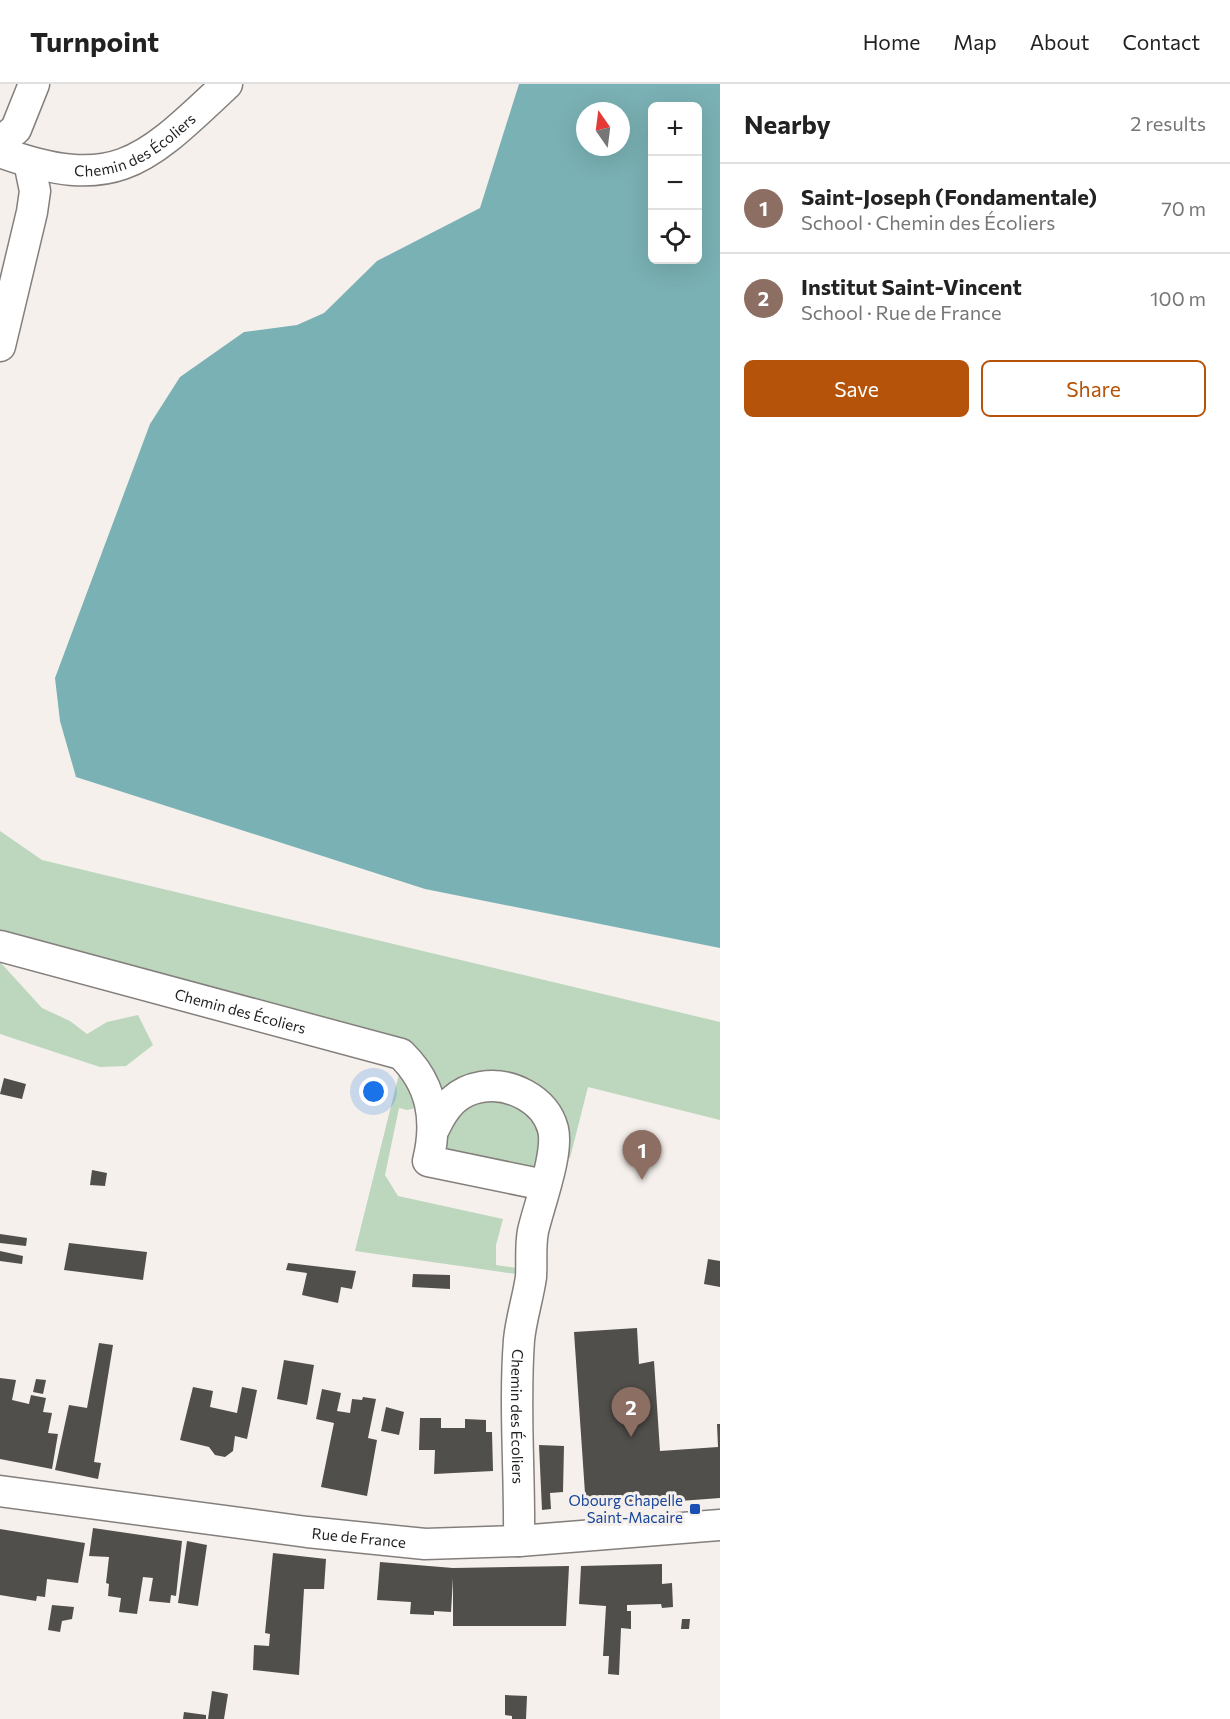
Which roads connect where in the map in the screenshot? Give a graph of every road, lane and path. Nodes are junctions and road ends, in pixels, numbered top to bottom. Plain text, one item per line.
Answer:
1 (34, 84) edge
2 (227, 84) edge
3 (0, 142) edge
4 (0, 152) edge
5 (29, 162) junction
6 (0, 346) edge
7 (0, 946) edge
8 (435, 1127) junction
9 (544, 1185) junction
10 (0, 1491) edge
11 (720, 1525) edge
12 (519, 1541) junction

1 - 3 street
2 - 5 street, Chemin des Écoliers
4 - 5 street, Chemin des Écoliers
5 - 6 street
7 - 8 street, Chemin des Écoliers
8 - 9 street, Chemin des Écoliers
8 - 9 street, Chemin des Écoliers
9 - 12 street, Chemin des Écoliers
10 - 12 street, Rue de France
11 - 12 street, Rue de France

